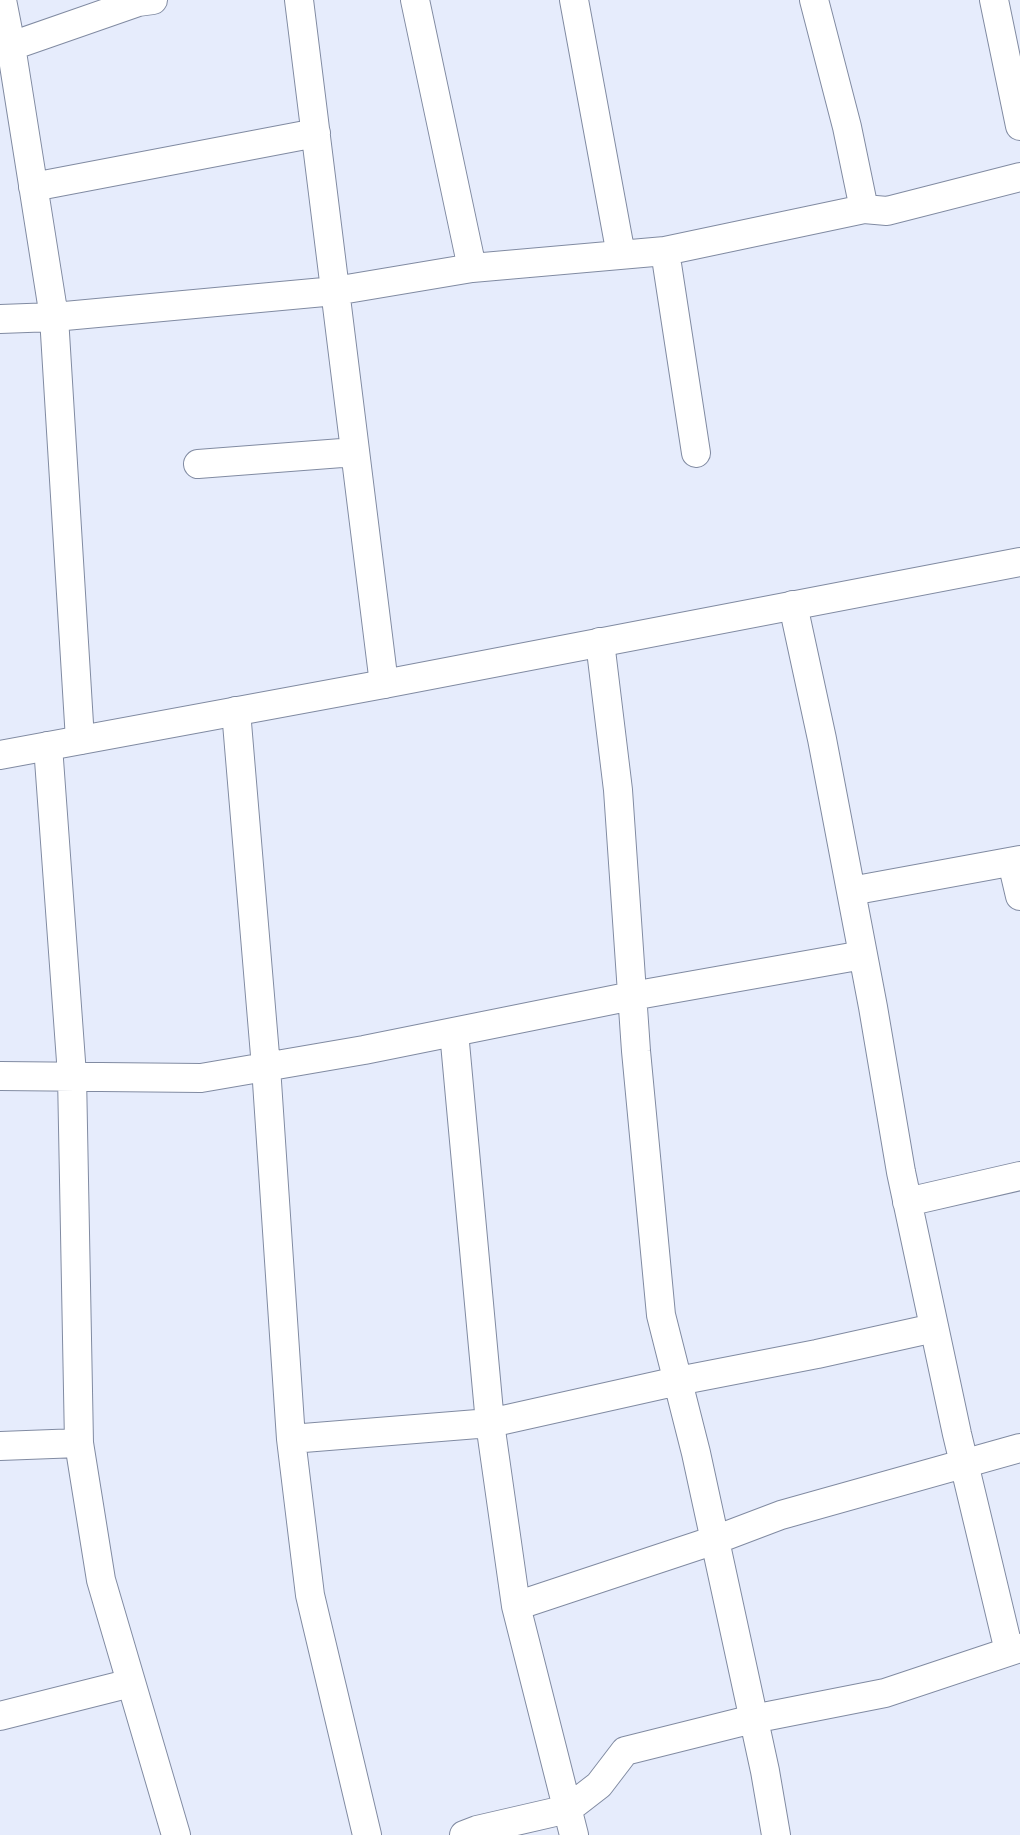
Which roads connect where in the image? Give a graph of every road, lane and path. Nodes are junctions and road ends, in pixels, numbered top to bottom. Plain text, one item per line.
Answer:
1 (2, 0) edge
2 (153, 0) edge
3 (299, 0) edge
4 (416, 0) edge
5 (574, 0) edge
6 (814, 0) edge
7 (994, 0) edge
8 (6, 48) edge
9 (1020, 126) edge
10 (316, 132) junction
11 (1020, 177) edge
12 (33, 187) junction
13 (864, 209) junction
14 (665, 251) junction
15 (621, 255) junction
16 (472, 268) junction
17 (336, 290) junction
18 (54, 317) junction
19 (0, 319) edge
20 (355, 452) junction
21 (696, 453) dead end
22 (198, 464) dead end
23 (1020, 562) edge
24 (793, 605) junction
25 (600, 642) junction
26 (384, 684) junction
27 (236, 712) junction
28 (80, 740) junction
29 (48, 746) junction
30 (0, 755) edge
31 (1016, 861) edge
32 (851, 891) junction
33 (1020, 896) edge
34 (863, 955) junction
35 (632, 996) junction
36 (454, 1032) junction
37 (266, 1067) junction
38 (72, 1075) junction
39 (0, 1076) edge
40 (1020, 1176) edge
41 (908, 1202) junction
42 (934, 1328) junction
43 (678, 1382) junction
44 (490, 1423) junction
45 (292, 1439) junction
46 (79, 1443) junction
47 (0, 1446) edge
48 (1020, 1448) edge
49 (964, 1465) junction
50 (714, 1540) junction
51 (516, 1606) junction
52 (1014, 1649) edge
53 (130, 1683) junction
54 (0, 1716) edge
55 (753, 1718) junction
56 (568, 1809) junction
57 (176, 1835) edge
58 (367, 1835) edge
59 (464, 1835) edge
60 (574, 1835) edge
61 (776, 1835) edge

1 - 8 street
2 - 8 street
3 - 10 street
4 - 16 street
5 - 15 street
6 - 13 street
7 - 9 street
8 - 12 street
10 - 12 street
10 - 17 street
11 - 13 street
12 - 18 street
13 - 14 street
14 - 15 street
14 - 21 street
15 - 16 street
16 - 17 street
17 - 18 street
17 - 20 street
18 - 19 street
18 - 28 street
20 - 22 street
20 - 26 street
23 - 24 street
24 - 25 street
24 - 32 street
25 - 26 street
25 - 35 street
26 - 27 street
27 - 28 street
27 - 37 street
28 - 29 street
29 - 30 street
29 - 38 street
31 - 32 street
31 - 33 street
32 - 34 street
34 - 35 street
34 - 41 street
35 - 36 street
35 - 43 street
36 - 37 street
36 - 44 street
37 - 38 street
37 - 45 street
38 - 39 street
38 - 46 street
40 - 41 street
41 - 42 street
42 - 43 street
42 - 49 street
43 - 44 street
43 - 50 street
44 - 45 street
44 - 51 street
45 - 58 street
46 - 47 street
46 - 53 street
48 - 49 street
49 - 50 street
49 - 52 street
50 - 51 street
50 - 55 street
51 - 56 street
52 - 55 street
53 - 54 street
53 - 57 street
55 - 56 street
55 - 61 street
56 - 59 street
56 - 60 street

